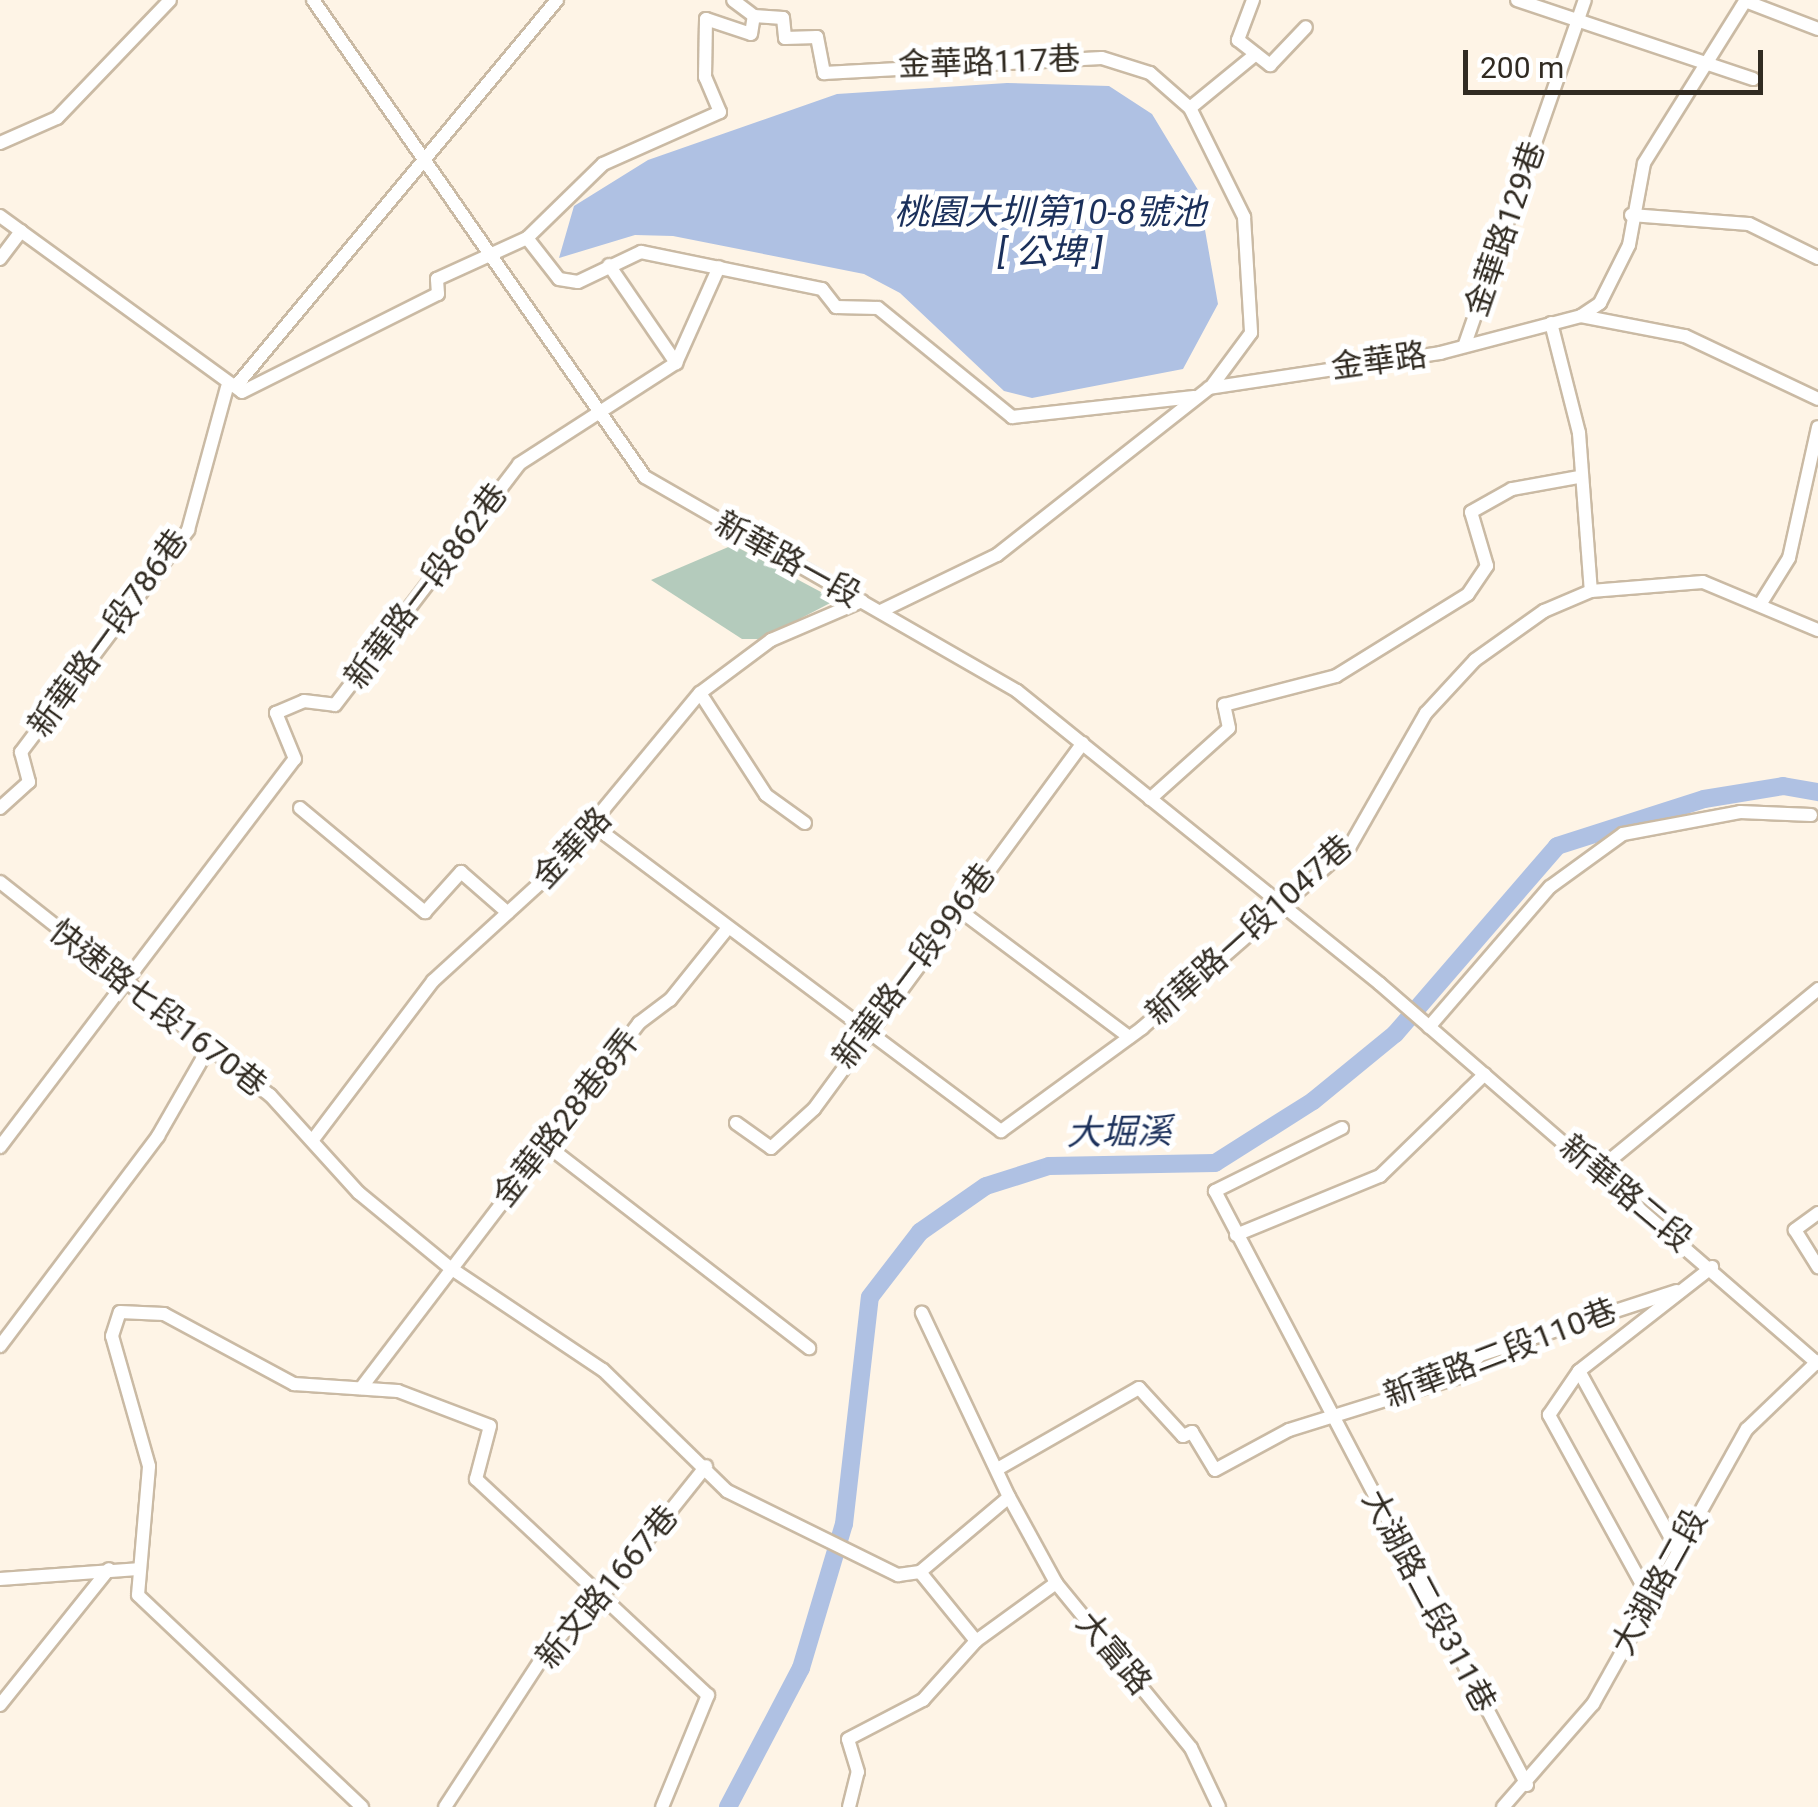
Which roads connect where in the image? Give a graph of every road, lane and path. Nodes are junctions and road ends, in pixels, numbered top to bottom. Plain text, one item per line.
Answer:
1 (170, 0) edge
2 (313, 0) edge
3 (557, 0) edge
4 (733, 0) edge
5 (1253, 0) edge
6 (1517, 0) edge
7 (1584, 0) edge
8 (1745, 0) edge
9 (754, 16) junction
10 (1577, 21) junction
11 (1306, 28) dead end
12 (1818, 28) edge
13 (1256, 54) junction
14 (1707, 66) junction
15 (1753, 78) dead end
16 (1190, 108) junction
17 (0, 143) edge
18 (419, 161) junction
19 (1631, 215) junction
20 (0, 216) edge
21 (21, 231) junction
22 (527, 238) junction
23 (1818, 258) edge
24 (0, 259) edge
25 (488, 260) junction
26 (608, 264) junction
27 (719, 268) junction
28 (1581, 316) junction
29 (1551, 323) junction
30 (1465, 344) junction
31 (676, 363) junction
32 (232, 386) junction
33 (1209, 388) junction
34 (1194, 397) junction
35 (1818, 399) edge
36 (596, 418) junction
37 (1818, 427) edge
38 (1579, 478) junction
39 (1590, 592) junction
40 (862, 601) junction
41 (1762, 603) junction
42 (881, 611) junction
43 (1818, 617) edge
44 (1802, 624) junction
45 (1818, 630) edge
46 (700, 693) junction
47 (1083, 743) junction
48 (1150, 799) junction
49 (0, 808) edge
50 (300, 808) dead end
51 (1811, 816) dead end
52 (805, 823) dead end
53 (594, 826) junction
54 (0, 882) edge
55 (1282, 908) junction
56 (958, 909) junction
57 (508, 913) junction
58 (727, 929) junction
59 (124, 984) junction
60 (1818, 989) edge
61 (1429, 1028) junction
62 (862, 1034) junction
63 (1129, 1037) junction
64 (208, 1049) junction
65 (1485, 1074) junction
66 (736, 1123) dead end
67 (1342, 1128) dead end
68 (314, 1137) junction
69 (545, 1144) junction
70 (0, 1147) edge
71 (1598, 1170) junction
72 (1818, 1213) edge
73 (1236, 1235) junction
74 (449, 1267) junction
75 (1712, 1267) junction
76 (1818, 1267) edge
77 (1678, 1291) junction
78 (922, 1314) dead end
79 (0, 1346) edge
80 (809, 1348) dead end
81 (1817, 1362) edge
82 (1579, 1372) junction
83 (361, 1388) junction
84 (1331, 1416) junction
85 (706, 1466) junction
86 (1000, 1468) junction
87 (1009, 1498) junction
88 (1678, 1549) junction
89 (109, 1569) junction
90 (138, 1569) junction
91 (920, 1572) junction
92 (0, 1578) edge
93 (1056, 1583) junction
94 (1649, 1597) junction
95 (600, 1599) junction
96 (976, 1642) junction
97 (0, 1705) edge
98 (1527, 1785) junction
99 (362, 1807) edge
100 (445, 1807) edge
101 (662, 1807) edge
102 (849, 1807) edge
103 (1219, 1807) edge
104 (1503, 1807) edge

1 - 17 street
2 - 18 street, 新華路一段
3 - 18 street, 新華路一段786巷
4 - 9 street
5 - 13 street
6 - 10 street
7 - 10 street, 金華路129巷
8 - 12 street
8 - 14 street
9 - 16 street, 金華路117巷
9 - 22 street
10 - 14 street
10 - 30 street, 金華路129巷
11 - 13 street
13 - 16 street
14 - 15 street
14 - 19 street
16 - 33 street, 金華路117巷
18 - 25 street, 新華路一段
18 - 32 street, 新華路一段786巷
19 - 23 street
19 - 28 street
20 - 21 street
21 - 24 street
21 - 32 street
22 - 25 street
22 - 26 street
25 - 32 street
25 - 36 street, 新華路一段
26 - 27 street
26 - 31 street
27 - 31 street
27 - 34 street
28 - 29 street, 金華路
28 - 35 street
29 - 30 street, 金華路
29 - 38 street
30 - 33 street, 金華路
31 - 36 street
32 - 49 street, 新華路一段786巷
33 - 34 street, 金華路
34 - 42 street, 金華路
36 - 40 street, 新華路一段
36 - 59 street, 新華路一段862巷
37 - 41 street
38 - 39 street
38 - 48 street
39 - 41 street, 新華路一段1047巷
39 - 55 street, 新華路一段1047巷
40 - 42 street, 新華路一段
40 - 46 street, 金華路
41 - 44 street, 新華路一段1047巷
42 - 47 street, 新華路一段
43 - 44 street
44 - 45 street, 新華路一段1047巷
46 - 52 street
46 - 53 street, 金華路
47 - 48 street, 新華路一段
47 - 56 street, 新華路一段996巷
48 - 55 street, 新華路一段
50 - 57 street
51 - 61 street
53 - 57 street, 金華路
53 - 58 street
54 - 59 street, 快速路七段1670巷
55 - 61 street, 新華路一段
55 - 63 street, 新華路一段1047巷
56 - 62 street, 新華路一段996巷
56 - 63 street
57 - 68 street, 金華路
58 - 62 street
58 - 69 street, 金華路28巷8弄
59 - 64 street, 快速路七段1670巷
59 - 70 street
60 - 71 street
61 - 65 street, 新華路二段
62 - 63 street, 新華路一段1047巷
62 - 66 street, 新華路一段996巷
64 - 68 street, 快速路七段1670巷
64 - 79 street
65 - 71 street, 新華路二段
65 - 73 street
67 - 73 street, 大湖路二段311巷
68 - 74 street, 快速路七段1670巷
69 - 74 street, 金華路28巷8弄
69 - 80 street
71 - 75 street, 新華路二段
72 - 76 street
73 - 84 street, 大湖路二段311巷
74 - 83 street, 金華路28巷8弄
74 - 85 street, 快速路七段1670巷
75 - 77 street
75 - 81 street, 新華路二段
77 - 82 street
77 - 84 street, 新華路二段110巷
78 - 86 street, 大富路
81 - 88 street, 大湖路二段
82 - 88 street
82 - 94 street
83 - 90 street
83 - 95 street
84 - 86 street, 新華路二段110巷
84 - 98 street, 大湖路二段311巷
85 - 91 street, 快速路七段1670巷
85 - 95 street, 新文路1667巷
86 - 87 street, 大富路
87 - 91 street
87 - 93 street, 大富路
88 - 94 street, 大湖路二段
89 - 90 street
89 - 92 street
89 - 97 street
90 - 99 street
91 - 96 street
93 - 96 street
93 - 103 street, 大富路
94 - 98 street, 大湖路二段
95 - 100 street, 新文路1667巷
95 - 101 street
96 - 102 street
98 - 104 street, 大湖路二段

